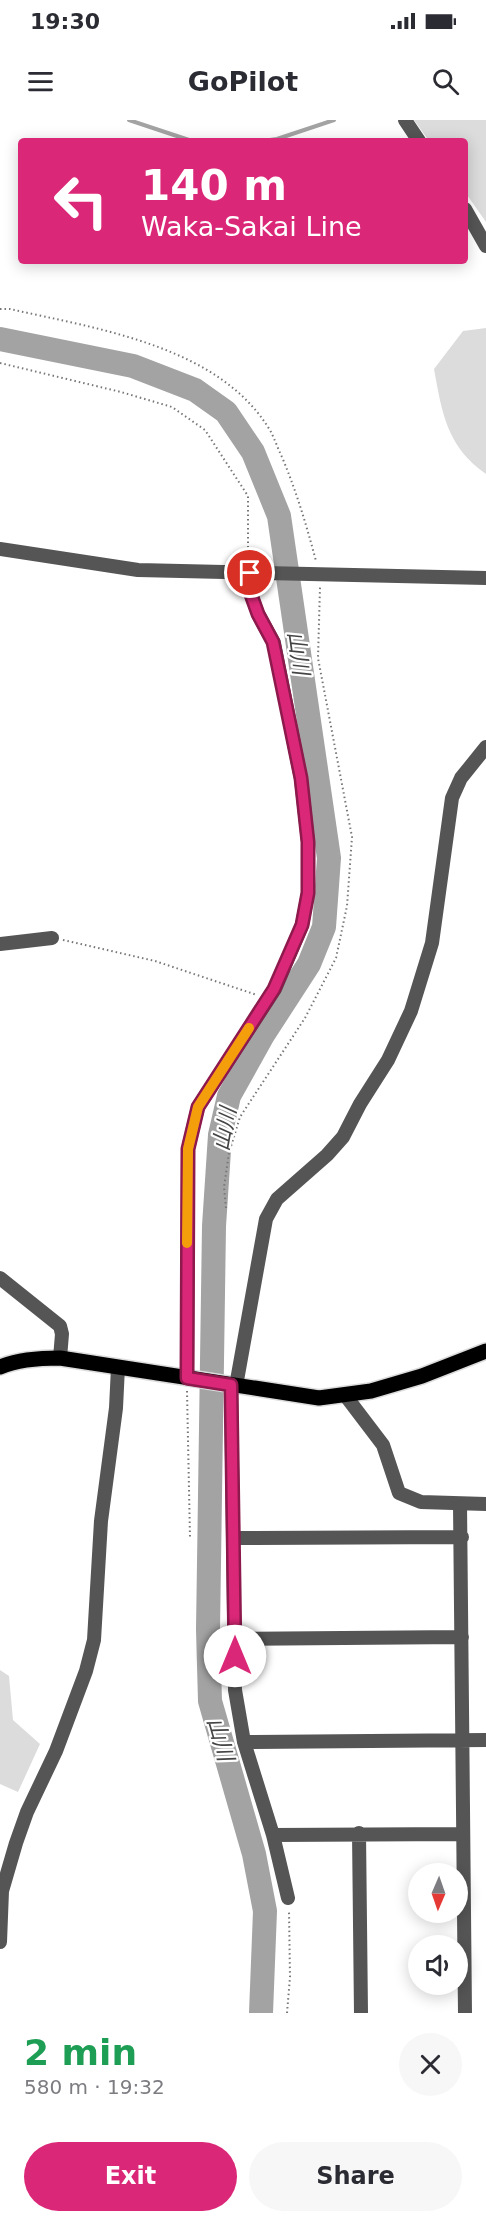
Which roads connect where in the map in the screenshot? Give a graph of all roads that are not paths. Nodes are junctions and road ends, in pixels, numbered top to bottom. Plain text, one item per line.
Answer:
1 (405, 120) edge
2 (417, 138) edge
3 (468, 214) edge
4 (486, 246) edge
5 (0, 549) edge
6 (250, 573) junction
7 (486, 578) edge
8 (486, 747) edge
9 (52, 938) road end
10 (0, 944) edge
11 (0, 1278) edge
12 (486, 1351) edge
13 (60, 1358) junction
14 (0, 1367) edge
15 (118, 1367) junction
16 (192, 1379) junction
17 (230, 1385) junction
18 (345, 1395) junction
19 (460, 1504) junction
20 (486, 1504) edge
21 (462, 1537) junction
22 (234, 1538) junction
23 (462, 1637) junction
24 (235, 1639) junction
25 (462, 1740) junction
26 (486, 1740) edge
27 (244, 1742) junction
28 (359, 1833) junction
29 (463, 1834) junction
30 (273, 1835) junction
31 (288, 1898) road end
32 (0, 1942) edge
33 (361, 2013) edge
34 (465, 2013) edge

1 - 2 street
3 - 4 street
5 - 6 street
6 - 7 street
6 - 16 street
8 - 17 street
9 - 10 street
11 - 13 street
12 - 18 main road
13 - 14 main road
13 - 15 main road
15 - 16 main road
15 - 32 street
16 - 17 main road
17 - 18 main road
17 - 22 street
18 - 19 street
19 - 20 street
19 - 21 street
21 - 22 street
21 - 23 street
22 - 24 street
23 - 24 street
23 - 25 street
24 - 27 street
25 - 26 street
25 - 27 street
25 - 29 street
27 - 30 street
28 - 29 street
28 - 30 street
28 - 33 street
29 - 34 street
30 - 31 street

